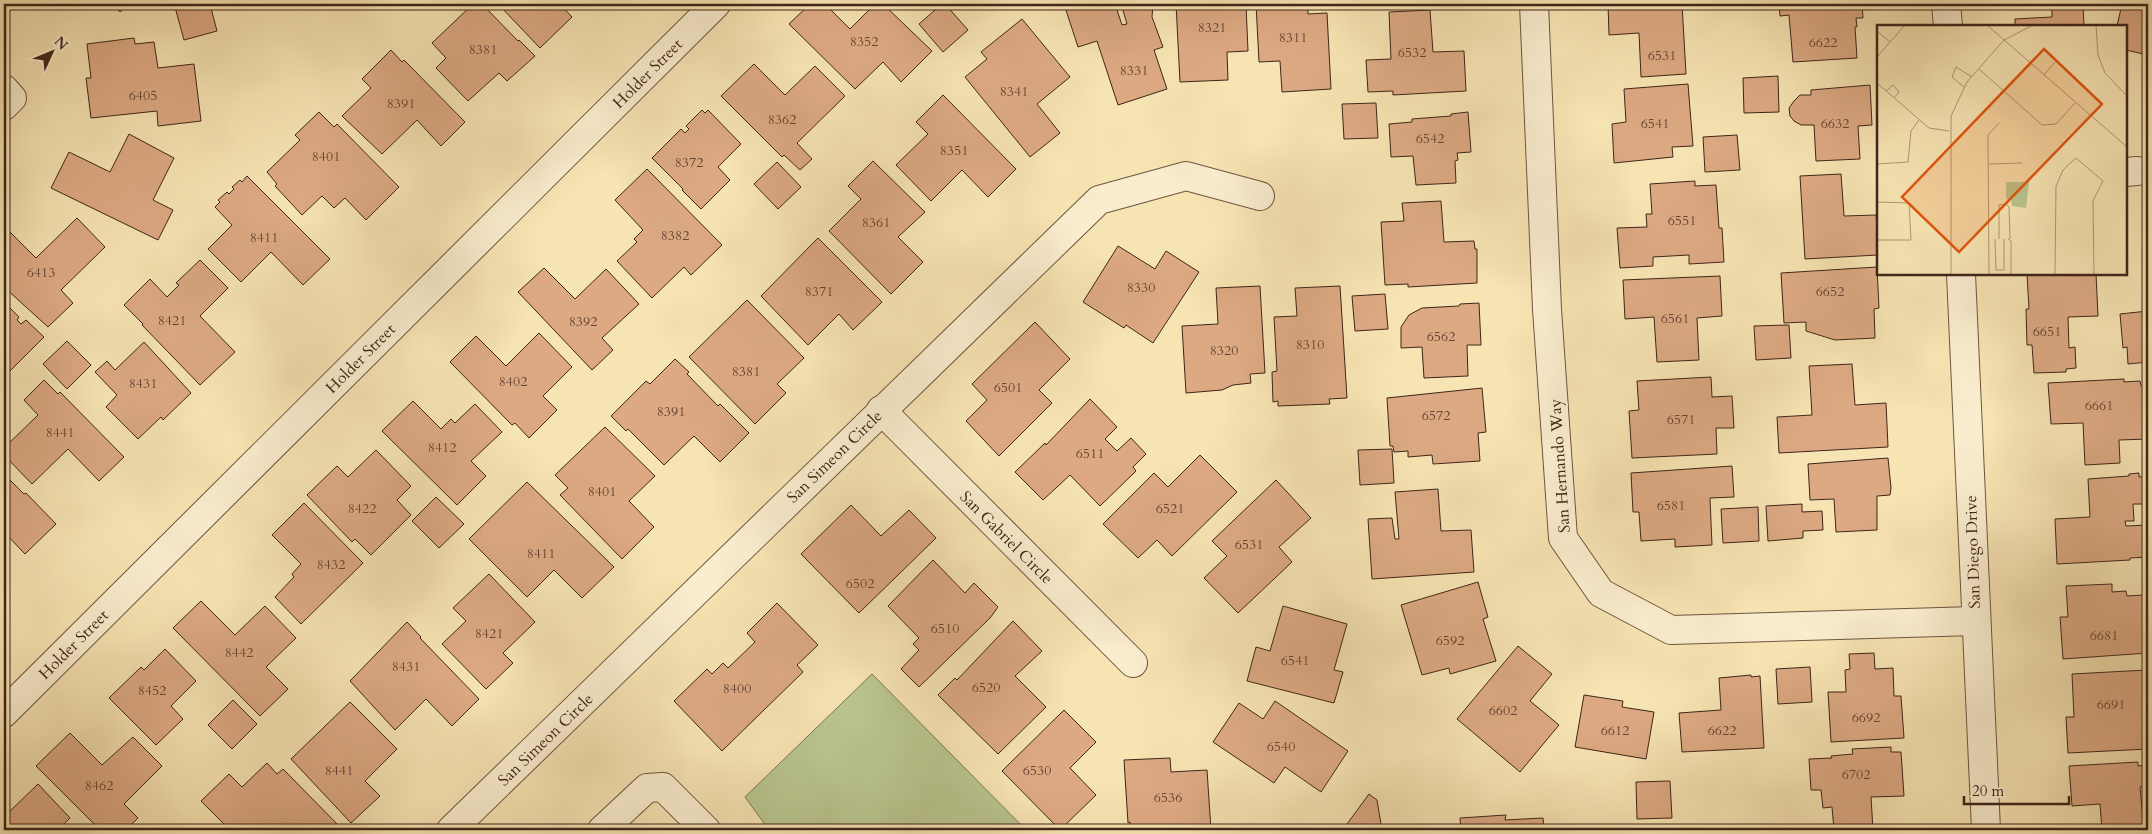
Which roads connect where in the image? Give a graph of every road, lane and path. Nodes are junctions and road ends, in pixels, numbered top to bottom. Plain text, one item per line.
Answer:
1 (716, 4) edge
2 (1534, 4) edge
3 (1946, 4) edge
4 (1948, 25) edge
5 (4, 89) edge
6 (4, 106) edge
7 (1260, 196) dead end
8 (1961, 275) edge
9 (881, 410) junction
10 (1975, 621) junction
11 (1132, 663) dead end
12 (4, 713) edge
13 (451, 830) edge
14 (602, 830) edge
15 (706, 830) edge
16 (1986, 830) edge

1 - 12 street, Holder Street
2 - 10 street, San Hernando Way
3 - 4 street
5 - 6 street
7 - 9 street, San Simeon Circle
8 - 10 street, San Diego Drive
9 - 11 street, San Gabriel Circle
9 - 13 street, San Simeon Circle
10 - 16 street, San Diego Drive
14 - 15 street

